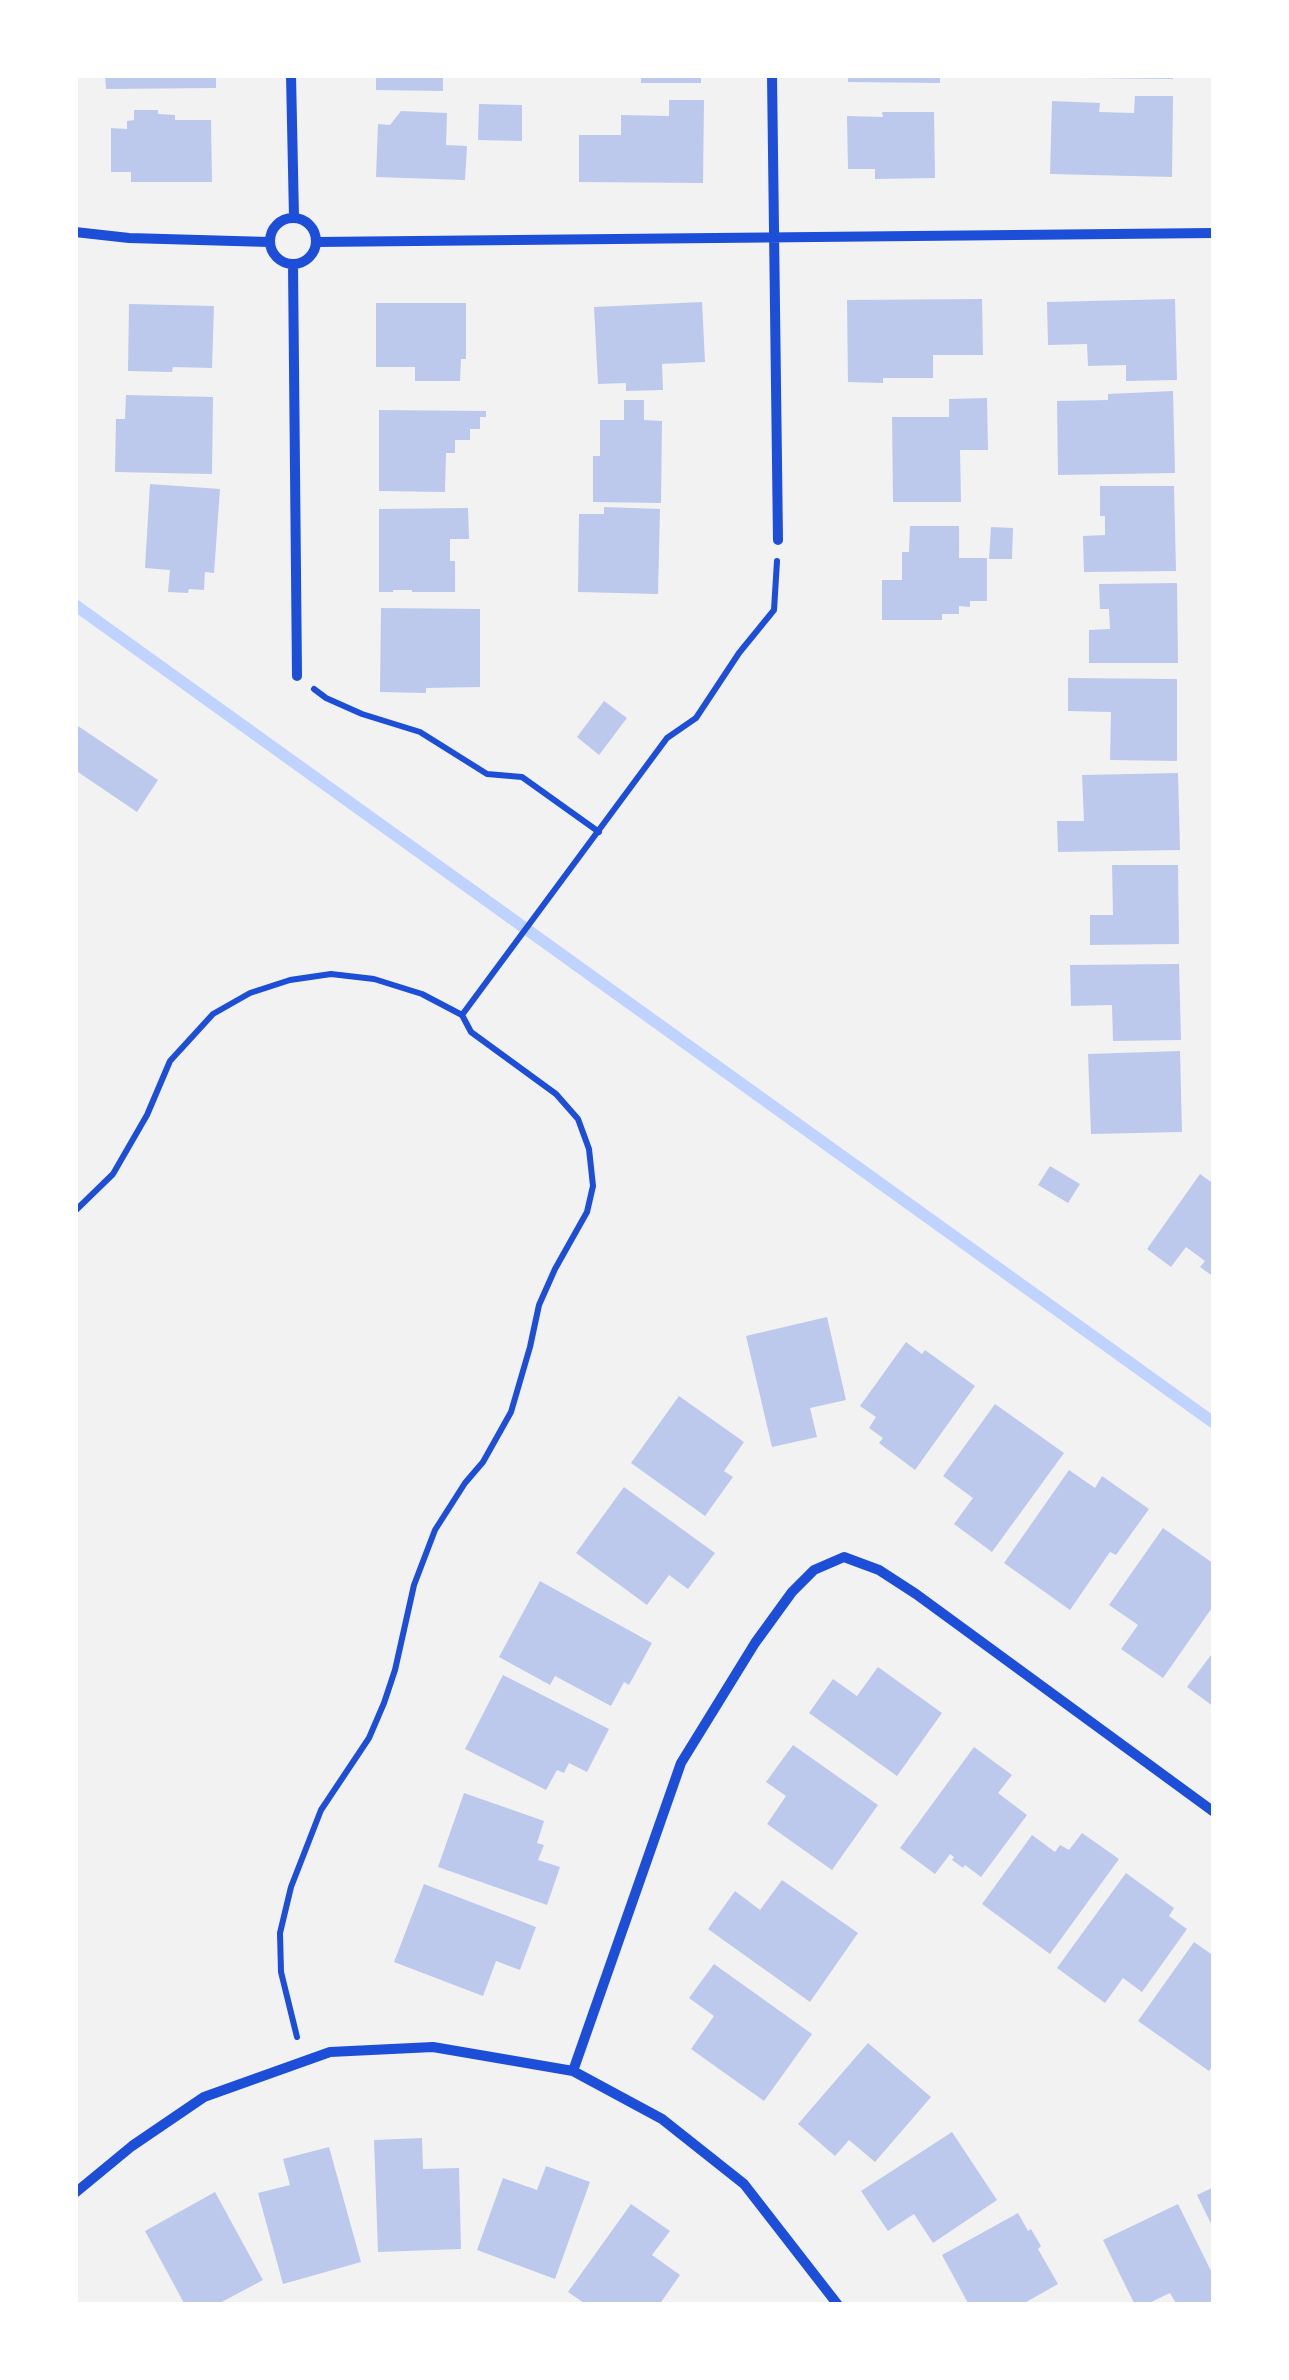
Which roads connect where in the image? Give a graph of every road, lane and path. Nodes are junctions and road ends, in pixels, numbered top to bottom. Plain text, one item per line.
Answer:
1 (291, 75) edge
2 (772, 75) edge
3 (294, 217) junction
4 (75, 232) edge
5 (1214, 233) edge
6 (773, 239) junction
7 (269, 242) junction
8 (316, 242) junction
9 (293, 264) junction
10 (778, 540) joint
11 (297, 676) joint
12 (599, 832) junction
13 (462, 1015) junction
14 (75, 1210) edge
15 (1214, 1812) edge
16 (303, 2060) junction
17 (573, 2071) junction
18 (75, 2192) edge
19 (838, 2305) edge

1 - 3 street
2 - 6 street
3 - 7 street
3 - 8 street
4 - 7 street
5 - 6 street
6 - 8 street
6 - 10 street
7 - 9 street
8 - 9 street
9 - 11 street
10 - 12 path
11 - 12 path
12 - 13 path
13 - 14 path
13 - 16 path
15 - 17 street
16 - 17 street
16 - 18 street
17 - 19 street

